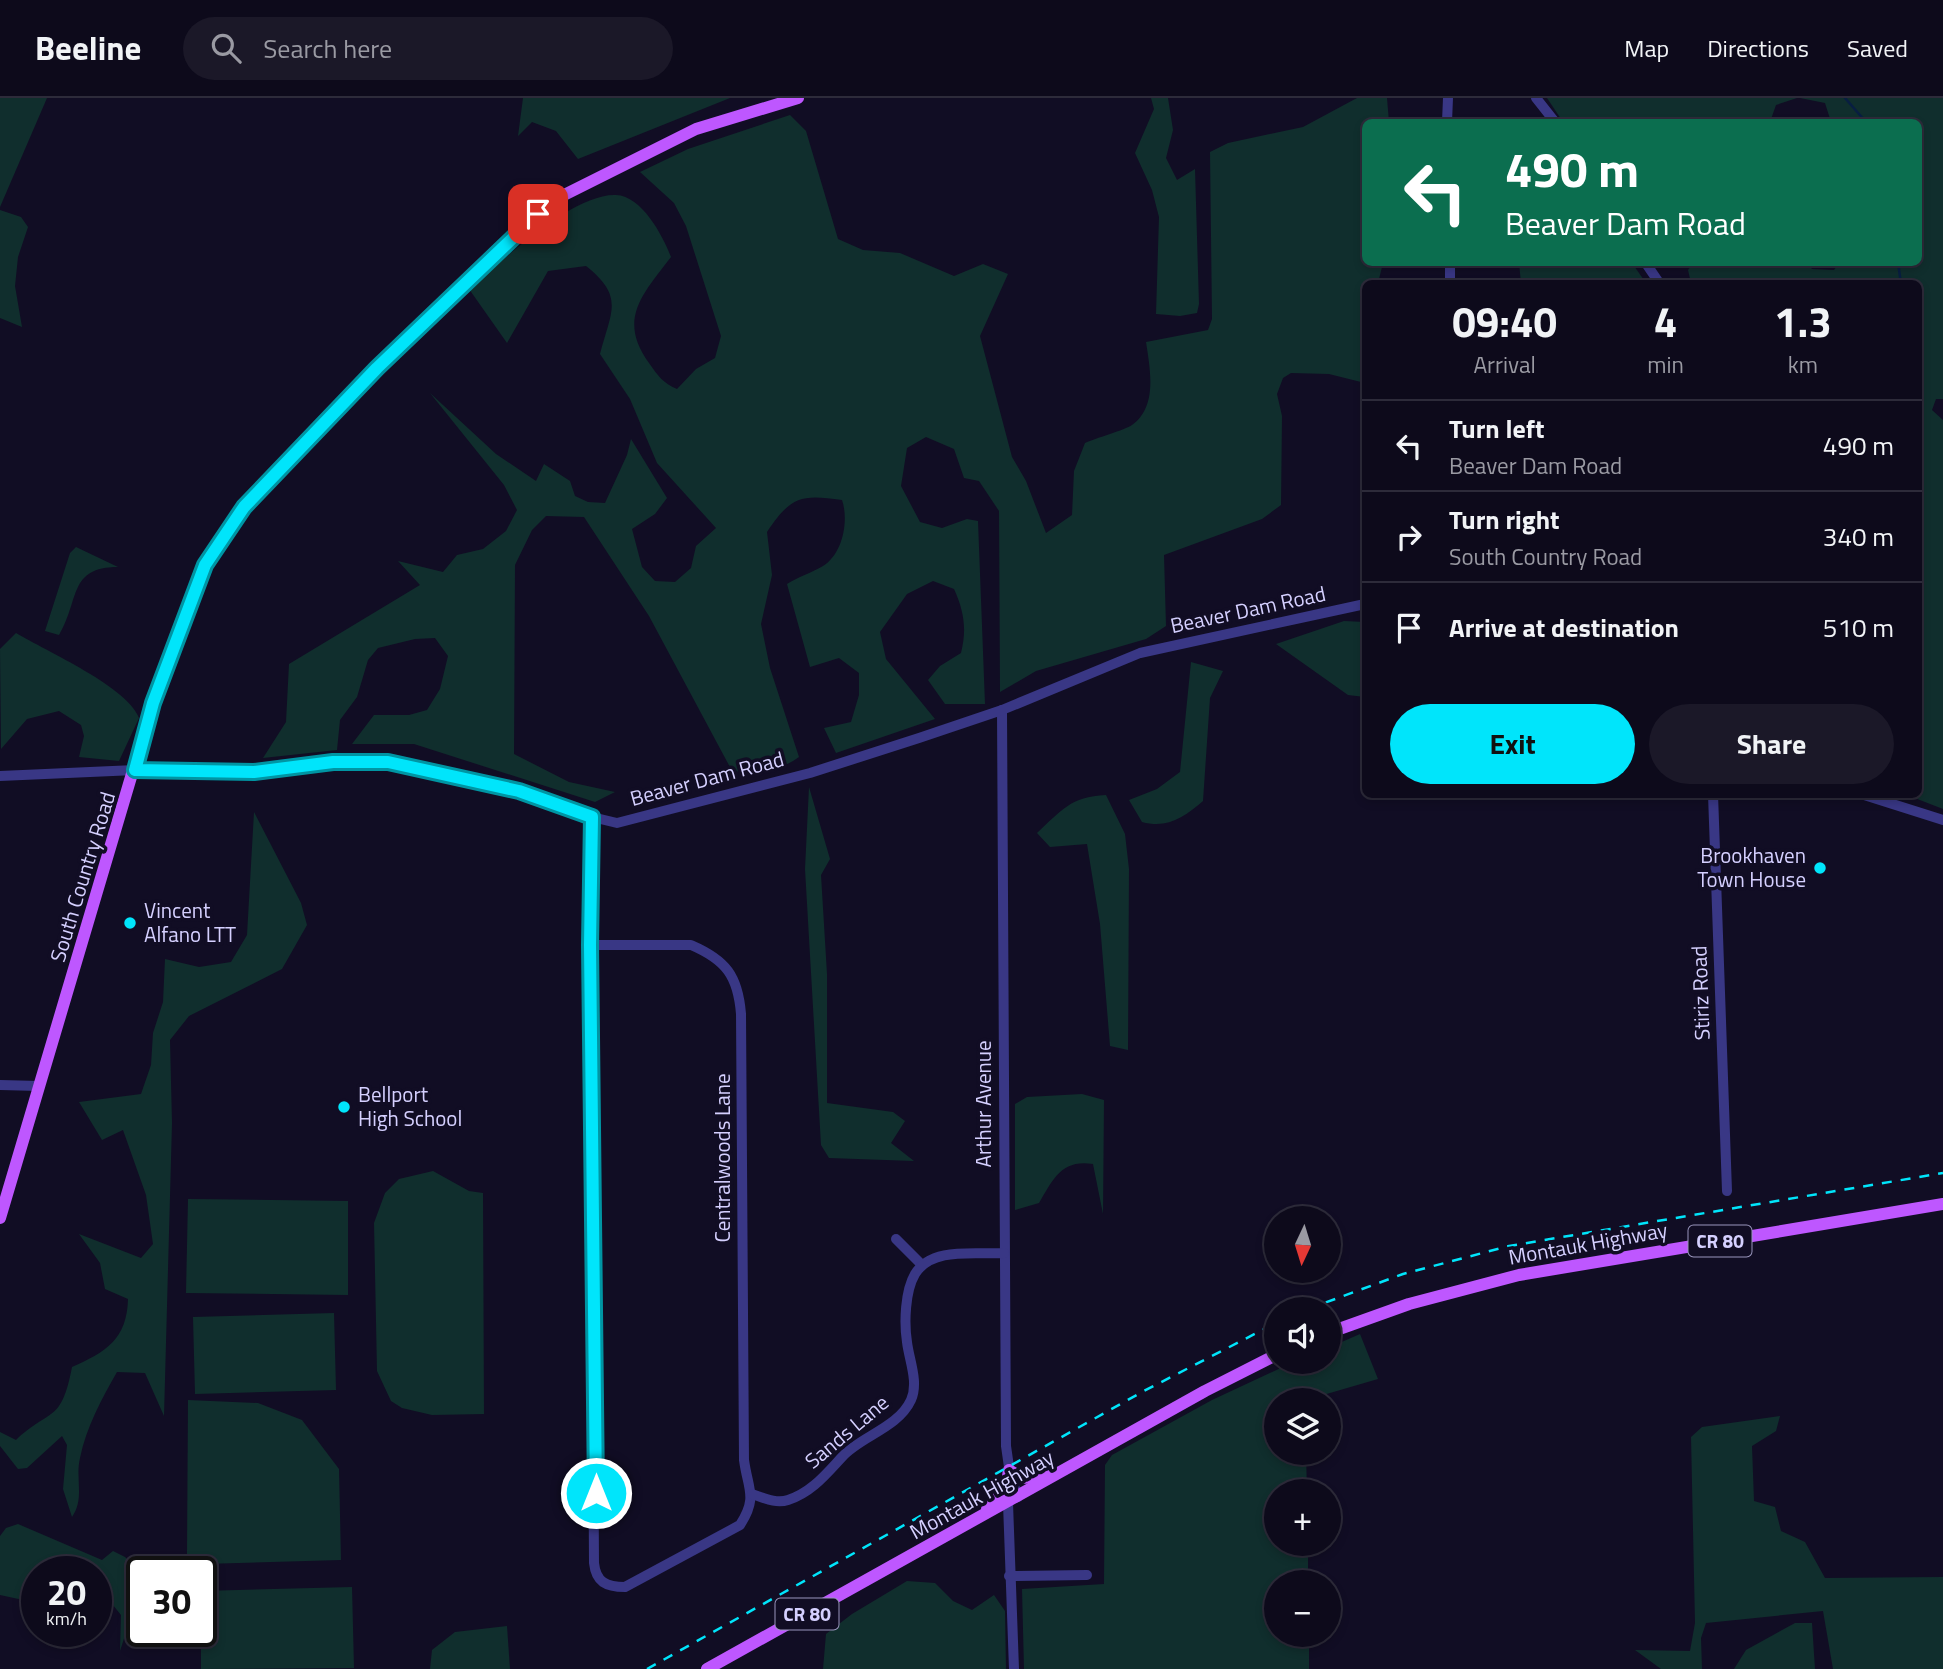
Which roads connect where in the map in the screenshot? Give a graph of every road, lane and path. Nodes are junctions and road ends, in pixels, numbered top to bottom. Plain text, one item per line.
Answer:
1 (798, 98) edge
2 (1448, 98) edge
3 (1536, 98) edge
4 (1447, 119) edge
5 (1553, 119) edge
6 (1362, 605) edge
7 (1002, 710) junction
8 (135, 770) junction
9 (0, 776) edge
10 (1713, 798) edge
11 (1874, 798) edge
12 (592, 817) junction
13 (1943, 820) edge
14 (590, 945) junction
15 (0, 1085) edge
16 (39, 1086) junction
17 (1727, 1191) dead end
18 (1943, 1204) edge
19 (0, 1218) edge
20 (896, 1239) dead end
21 (1004, 1253) junction
22 (922, 1265) junction
23 (1341, 1328) edge
24 (1264, 1362) edge
25 (1009, 1470) junction
26 (1057, 1475) junction
27 (752, 1494) junction
28 (1013, 1500) junction
29 (974, 1521) junction
30 (1087, 1575) dead end
31 (1009, 1576) junction
32 (707, 1669) edge
33 (1014, 1669) edge

1 - 8 main road, South Country Road
2 - 4 street
3 - 5 street
6 - 7 street, Beaver Dam Road
7 - 12 street, Beaver Dam Road
7 - 21 street, Arthur Avenue
8 - 9 street, Beaver Dam Road
8 - 12 street, Beaver Dam Road
8 - 16 main road, South Country Road
10 - 17 street, Stiriz Road
11 - 13 street
12 - 14 street
14 - 27 street, Centralwoods Lane
14 - 27 street
15 - 16 street
16 - 19 main road, South Country Road
18 - 23 main road, Montauk Highway / CR 80
20 - 22 street
21 - 22 street
21 - 25 street, Arthur Avenue
22 - 27 street, Sands Lane
24 - 26 main road, Montauk Highway / CR 80
25 - 26 main road
25 - 28 street, Arthur Avenue
25 - 29 main road
26 - 28 main road, Montauk Highway / CR 80
28 - 29 main road, Montauk Highway / CR 80
28 - 31 street, Arthur Avenue
29 - 32 main road, Montauk Highway / CR 80
30 - 31 street
31 - 33 street, Arthur Avenue

